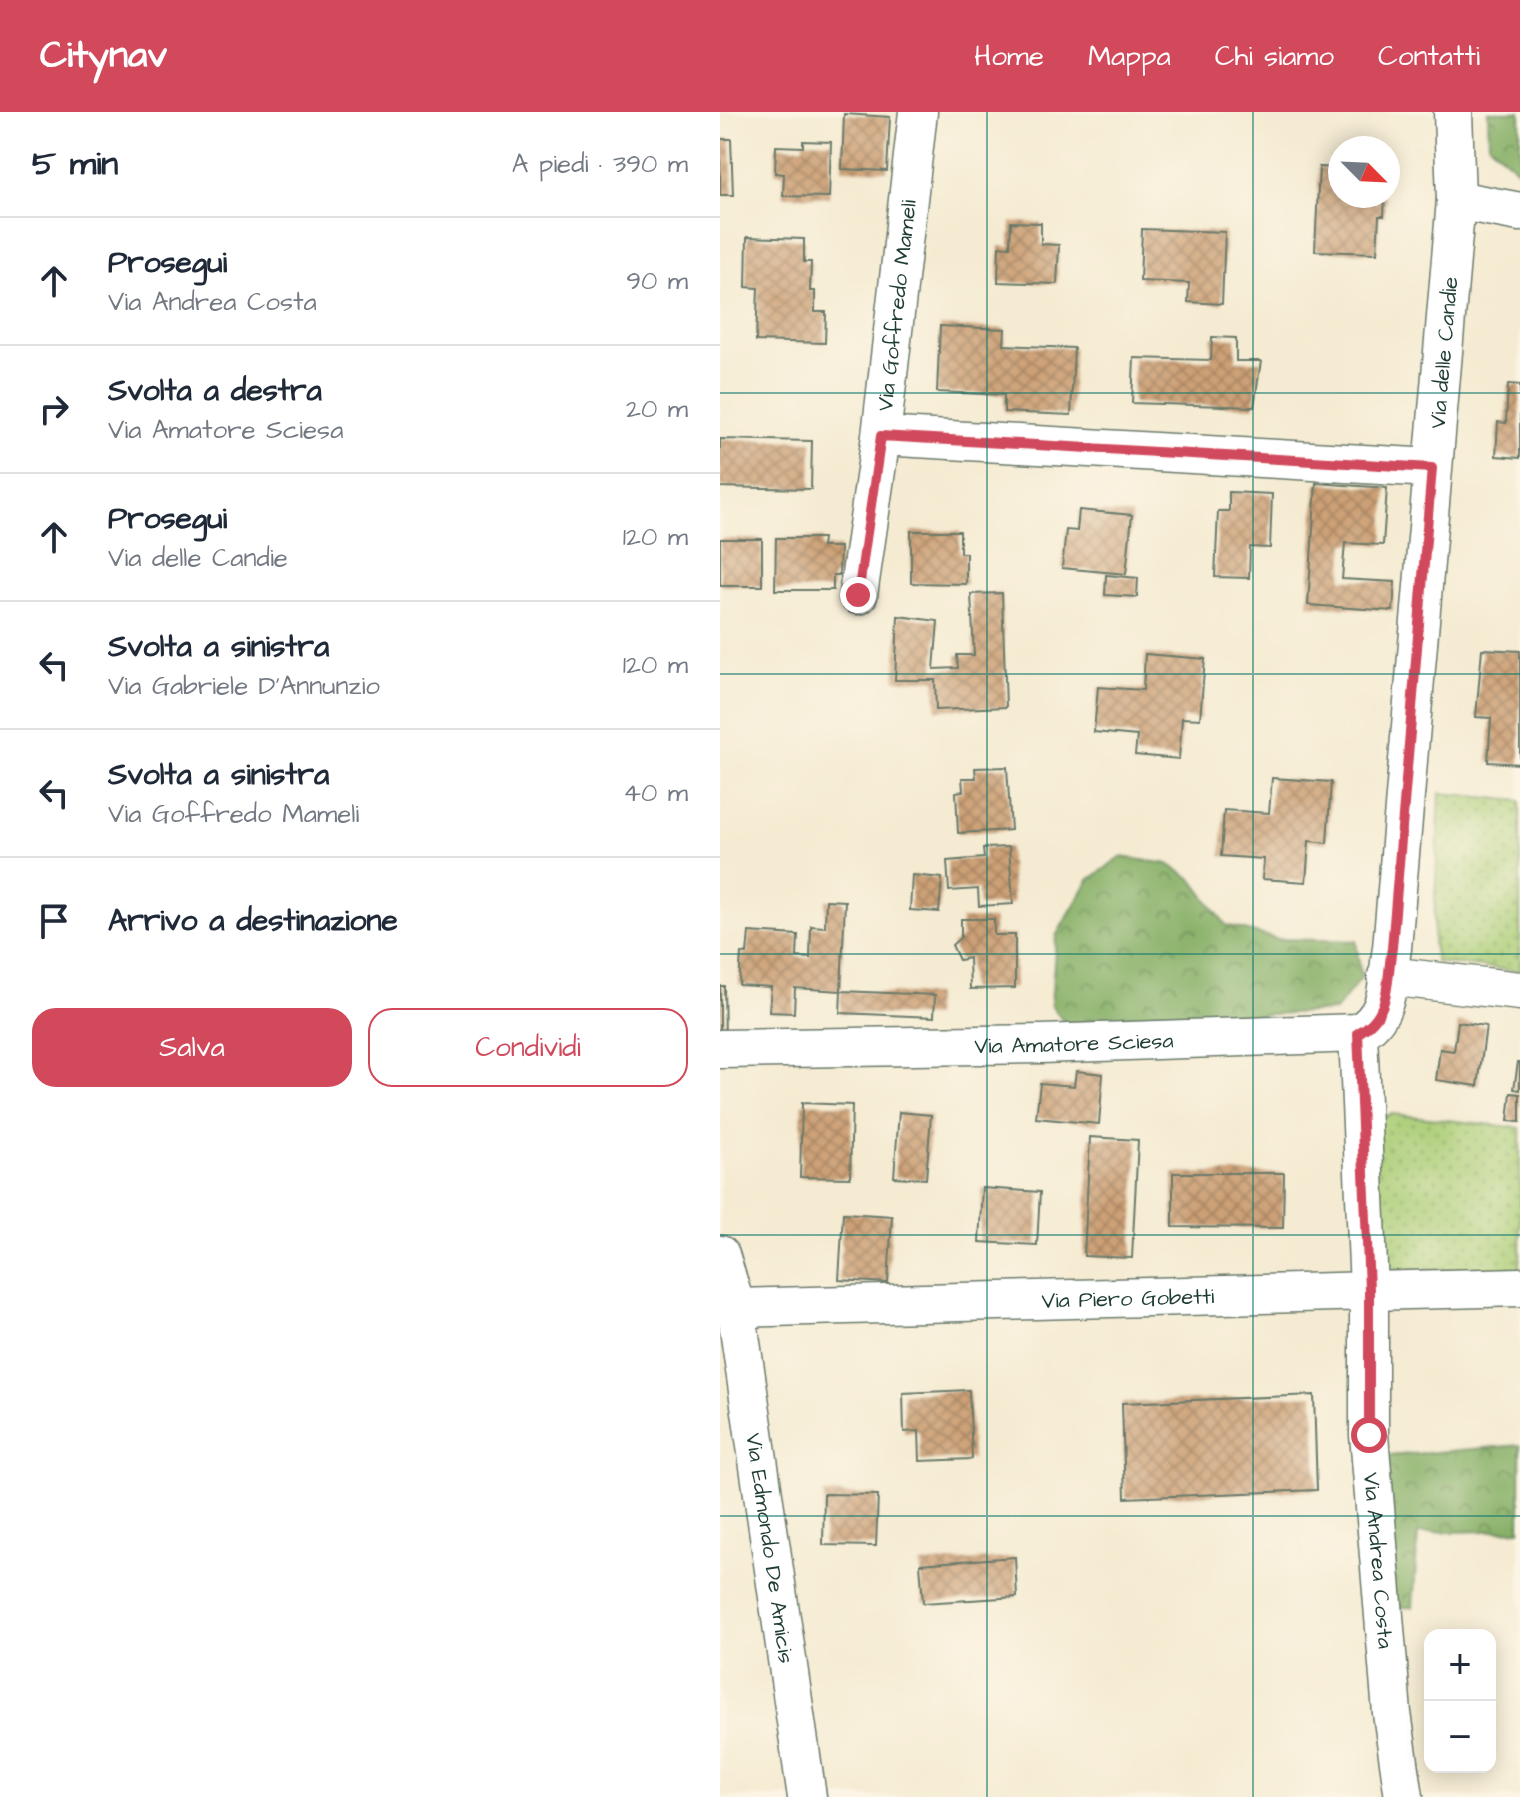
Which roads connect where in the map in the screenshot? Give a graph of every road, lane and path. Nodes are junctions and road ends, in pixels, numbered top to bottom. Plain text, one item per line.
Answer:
1 (918, 112) edge
2 (1453, 112) edge
3 (1456, 200) junction
4 (1520, 212) edge
5 (881, 436) junction
6 (1432, 468) junction
7 (858, 595) dead end
8 (1387, 976) junction
9 (1520, 991) edge
10 (1358, 1033) junction
11 (720, 1049) edge
12 (720, 1255) edge
13 (1520, 1287) edge
14 (1369, 1289) junction
15 (736, 1308) junction
16 (733, 1381) edge
17 (807, 1797) edge
18 (1404, 1797) edge

1 - 5 street, Via Goffredo Mameli
2 - 3 street, Via delle Candie
3 - 4 street
3 - 6 street, Via delle Candie
5 - 6 street
5 - 7 street, Via Goffredo Mameli
6 - 8 street, Via delle Candie
8 - 9 street
8 - 10 street
10 - 11 street, Via Amatore Sciesa
10 - 14 street, Via Andrea Costa
12 - 15 street, Via Edmondo De Amicis
13 - 14 street, Via Piero Gobetti
14 - 15 street, Via Piero Gobetti
14 - 18 street, Via Andrea Costa
15 - 16 street, Via Edmondo De Amicis
16 - 17 street, Via Edmondo De Amicis

